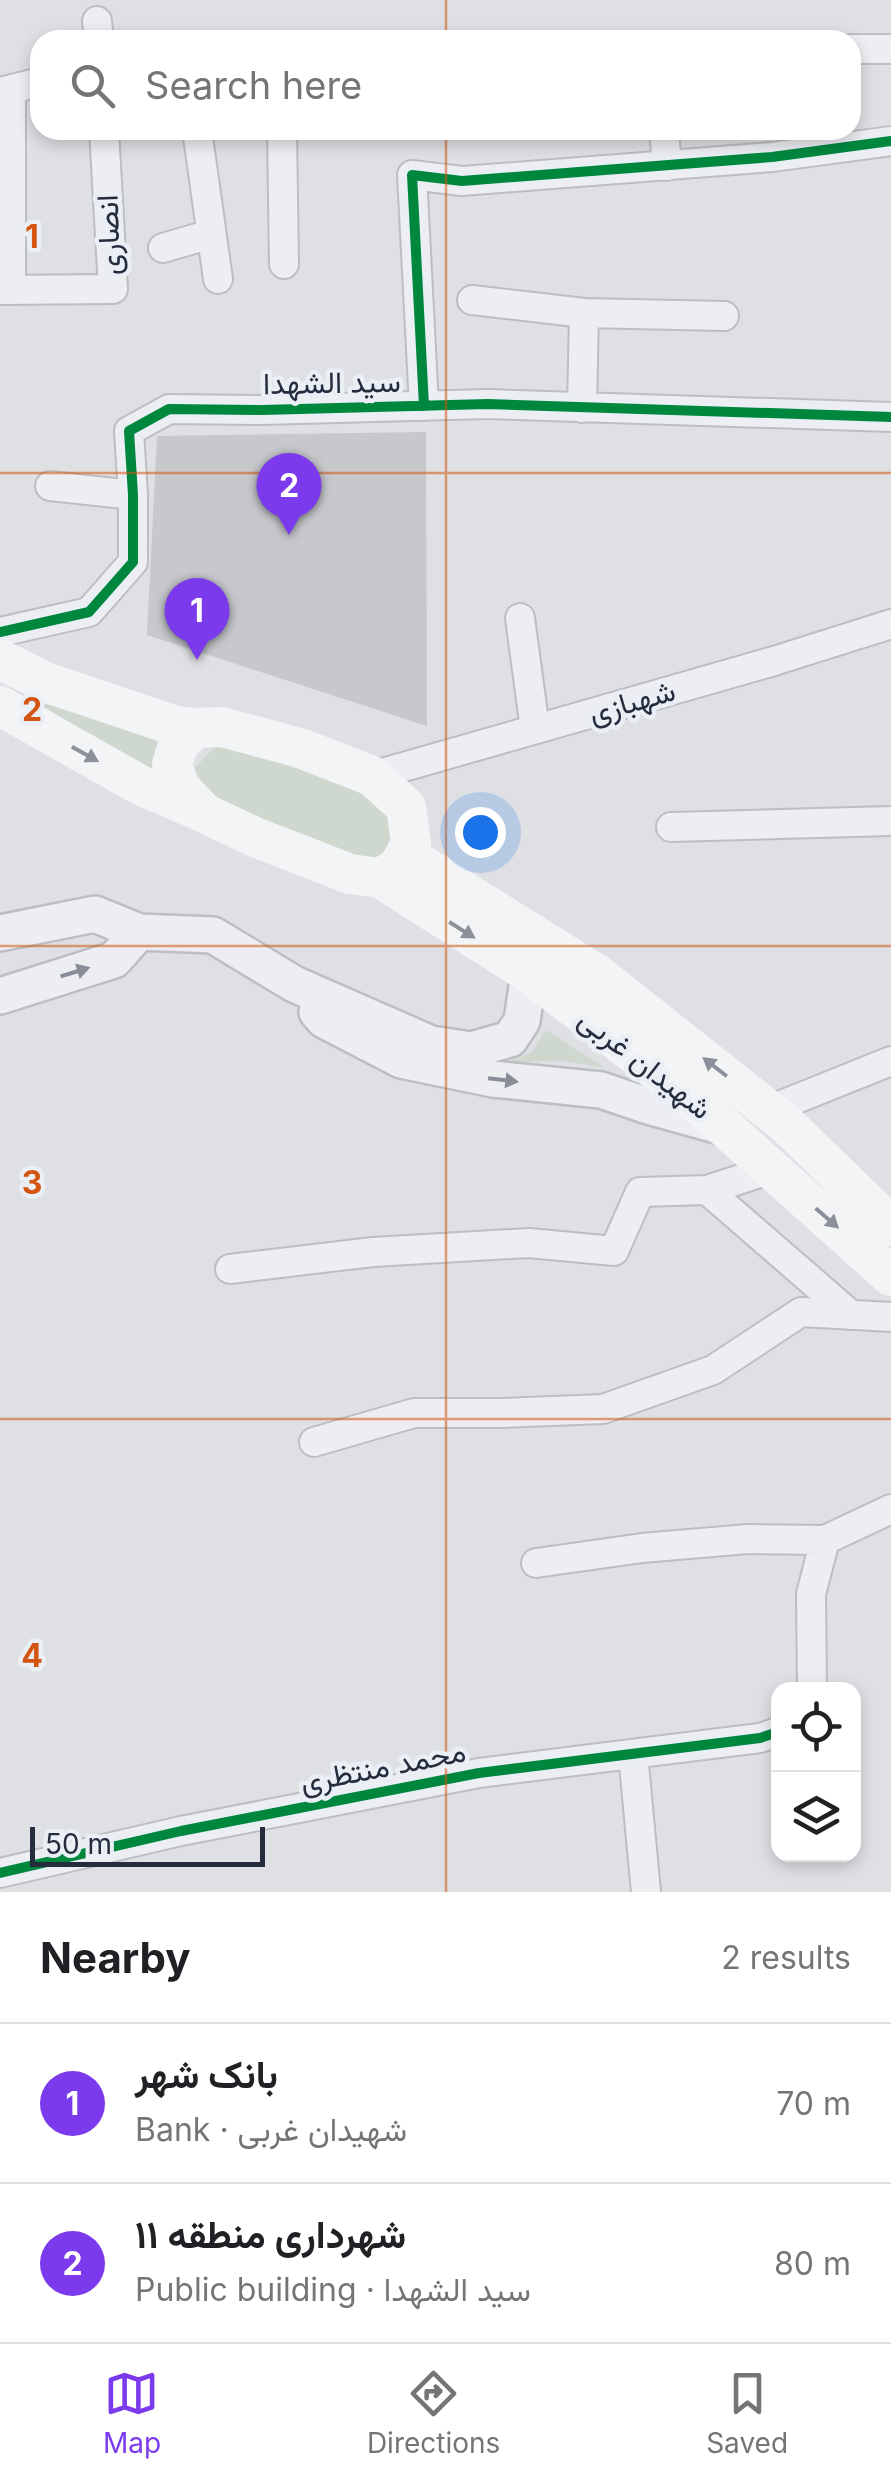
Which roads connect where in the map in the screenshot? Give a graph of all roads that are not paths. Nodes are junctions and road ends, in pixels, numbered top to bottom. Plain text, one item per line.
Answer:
1 (861, 49) edge
2 (891, 49) edge
3 (6, 91) edge
4 (105, 140) edge
5 (197, 140) edge
6 (282, 140) edge
7 (665, 140) edge
8 (891, 142) edge
9 (667, 166) junction
10 (211, 234) junction
11 (163, 248) dead end
12 (284, 264) dead end
13 (218, 279) dead end
14 (5, 290) edge
15 (472, 300) dead end
16 (584, 314) junction
17 (724, 316) dead end
18 (424, 406) junction
19 (582, 408) junction
20 (891, 418) edge
21 (50, 486) dead end
22 (133, 495) junction
23 (520, 618) dead end
24 (891, 624) edge
25 (0, 632) edge
26 (0, 659) edge
27 (0, 706) edge
28 (195, 728) junction
29 (534, 729) junction
30 (372, 776) junction
31 (204, 812) junction
32 (891, 821) edge
33 (671, 828) dead end
34 (393, 866) junction
35 (0, 932) edge
36 (139, 932) junction
37 (529, 973) junction
38 (294, 984) junction
39 (0, 996) edge
40 (891, 1061) edge
41 (769, 1110) junction
42 (724, 1127) junction
43 (772, 1169) junction
44 (707, 1190) junction
45 (891, 1226) edge
46 (230, 1269) dead end
47 (891, 1276) edge
48 (851, 1315) junction
49 (891, 1317) edge
50 (314, 1442) dead end
51 (891, 1510) edge
52 (824, 1540) junction
53 (536, 1564) dead end
54 (812, 1682) edge
55 (771, 1734) edge
56 (633, 1754) junction
57 (0, 1873) edge
58 (646, 1892) edge

1 - 2 street
3 - 14 street
4 - 14 street, انصاری
5 - 10 street
6 - 12 street
7 - 9 street
8 - 9 street
9 - 18 street
10 - 11 street
10 - 13 street
15 - 16 street
16 - 17 street
16 - 19 street
18 - 19 street, سید الشهدا
18 - 22 street, سید الشهدا
19 - 20 street, سید الشهدا
21 - 22 street
22 - 25 street, سید الشهدا
23 - 29 street
24 - 29 street, شهبازی
26 - 28 main road
27 -> 31 main road
28 - 30 main road
28 - 31 main road
29 - 30 street, شهبازی
30 - 34 main road
31 - 34 main road
32 - 33 street
34 -> 37 main road, شهیدان غربی
41 -> 34 main road, شهیدان غربی
35 - 36 street
36 - 38 street
39 -> 36 street
37 - 38 street
37 - 42 main road, شهیدان غربی
38 -> 42 street
40 - 41 street
41 - 45 main road, شهیدان غربی
42 - 43 main road, شهیدان غربی
43 - 44 street
43 -> 47 main road, شهیدان غربی
44 - 46 street
44 - 48 street
48 - 49 street
48 - 50 street
51 - 52 street
52 - 53 street
52 - 54 street
55 - 56 street, محمد منتظری
56 - 57 street, محمد منتظری
56 - 58 street

